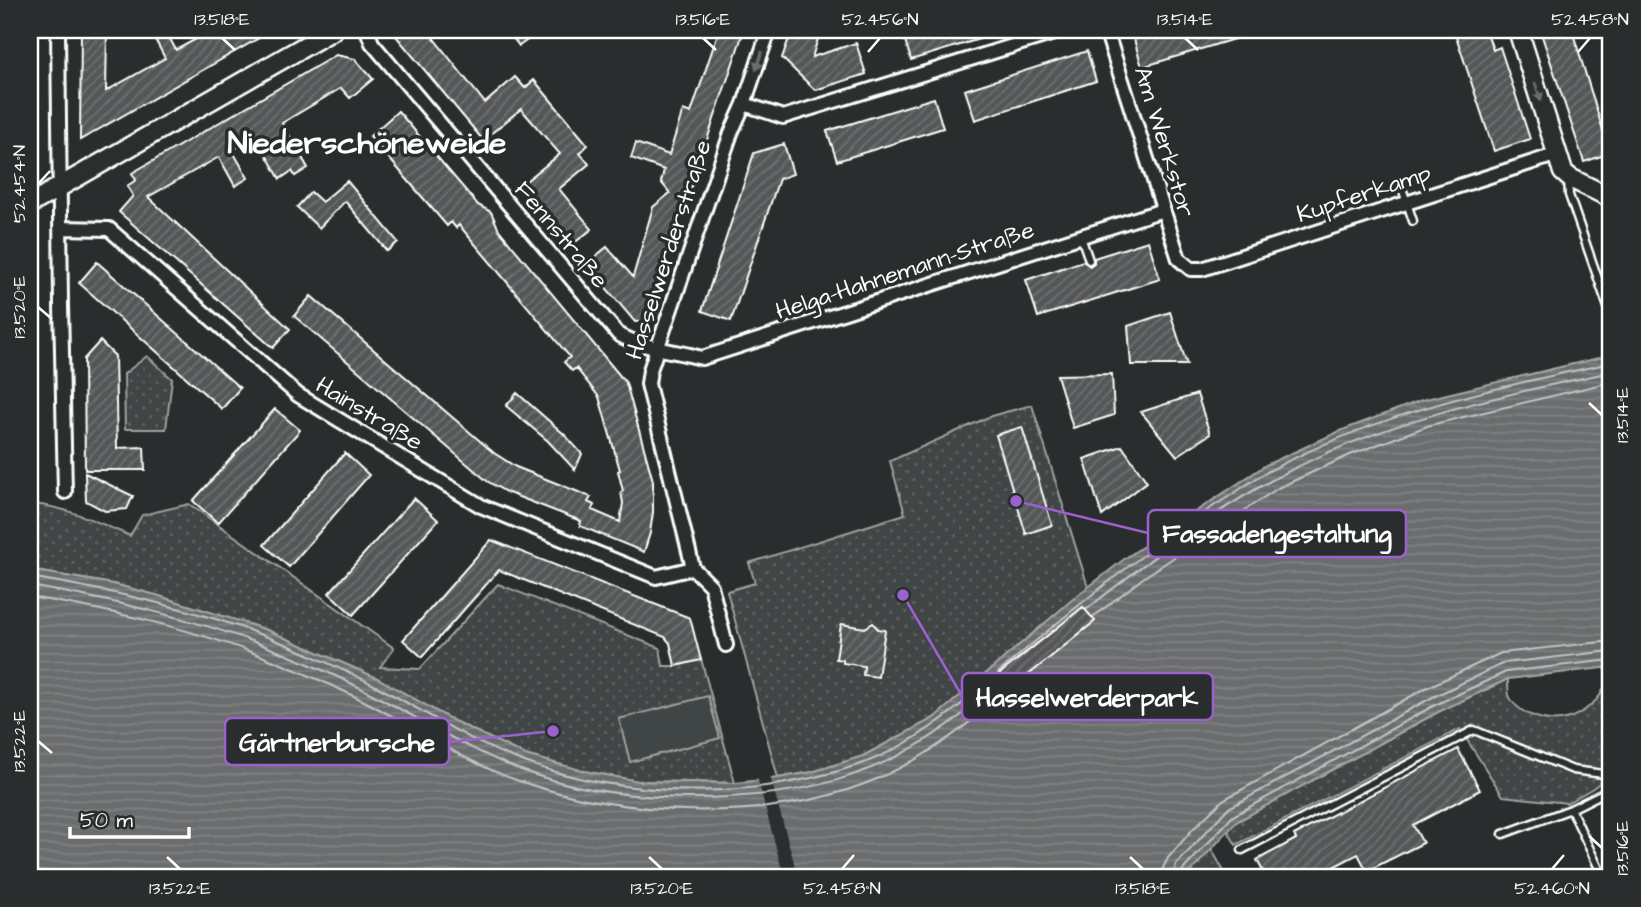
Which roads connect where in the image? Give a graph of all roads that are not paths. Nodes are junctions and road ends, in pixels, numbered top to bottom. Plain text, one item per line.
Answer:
1 (58, 30) edge
2 (333, 30) edge
3 (367, 30) edge
4 (769, 30) edge
5 (1064, 30) edge
6 (1106, 30) edge
7 (1518, 30) edge
8 (744, 104) junction
9 (1558, 154) junction
10 (1570, 178) junction
11 (1401, 185) dead end
12 (60, 187) junction
13 (1611, 198) edge
14 (1407, 203) junction
15 (30, 204) edge
16 (1163, 210) junction
17 (1413, 221) dead end
18 (61, 228) junction
19 (1081, 237) junction
20 (1089, 260) dead end
21 (1184, 265) joint
22 (1611, 316) edge
23 (658, 347) junction
24 (65, 492) dead end
25 (694, 568) junction
26 (726, 645) dead end
27 (1611, 775) edge
28 (1611, 789) edge
29 (1571, 809) junction
30 (1503, 834) dead end
31 (1242, 850) dead end
32 (1600, 870) junction
33 (1586, 877) edge
34 (1604, 877) edge

1 - 12 street
2 - 12 main road
3 - 23 street, Fennstraße
4 -> 8 street, Hasselwerderstraße
5 - 8 street
6 - 16 street, Am Werkstor
7 -> 9 main road
8 - 23 street, Hasselwerderstraße
9 - 10 main road
9 - 14 street, Kupferkamp
10 - 13 main road
10 - 22 lane
11 - 14 lane
12 - 15 main road
12 - 18 street
14 - 17 lane
14 - 21 street, Kupferkamp
16 - 19 street, Helga-Hahnemann-Straße
16 - 21 street, Am Werkstor
18 - 24 street
18 - 25 street, Hainstraße
19 - 20 lane
19 - 23 street, Helga-Hahnemann-Straße
23 - 25 street, Hasselwerderstraße
25 - 26 street, Hasselwerderstraße
27 - 31 lane
28 - 29 lane
29 - 30 lane
29 - 32 lane
32 - 33 lane
32 - 34 lane

